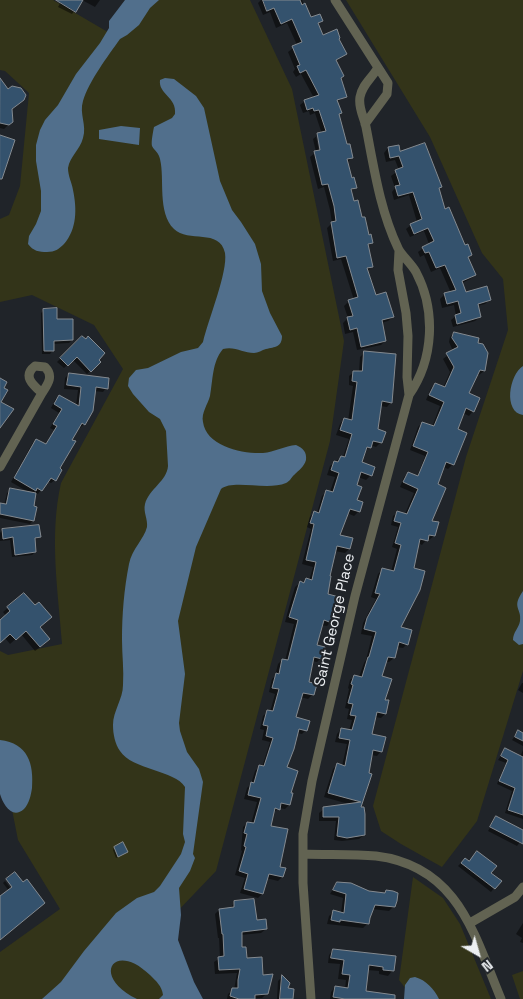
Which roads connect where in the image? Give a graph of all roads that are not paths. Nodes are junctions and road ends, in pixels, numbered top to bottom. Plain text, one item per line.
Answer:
1 (336, 0) edge
2 (378, 69) junction
3 (365, 124) junction
4 (400, 251) junction
5 (42, 393) dead end
6 (409, 394) junction
7 (0, 466) edge
8 (303, 854) junction
9 (523, 887) edge
10 (470, 923) junction
11 (311, 999) edge
12 (501, 999) edge

1 - 2 street
2 - 3 street, Saint George Place
2 - 3 street
3 - 4 street, Saint George Place
4 - 6 street, Saint George Place
4 - 6 street, Saint George Place
5 - 7 street
6 - 8 street, Saint George Place
8 - 10 street
8 - 11 street, Saint George Place
9 - 10 street
10 - 12 street

